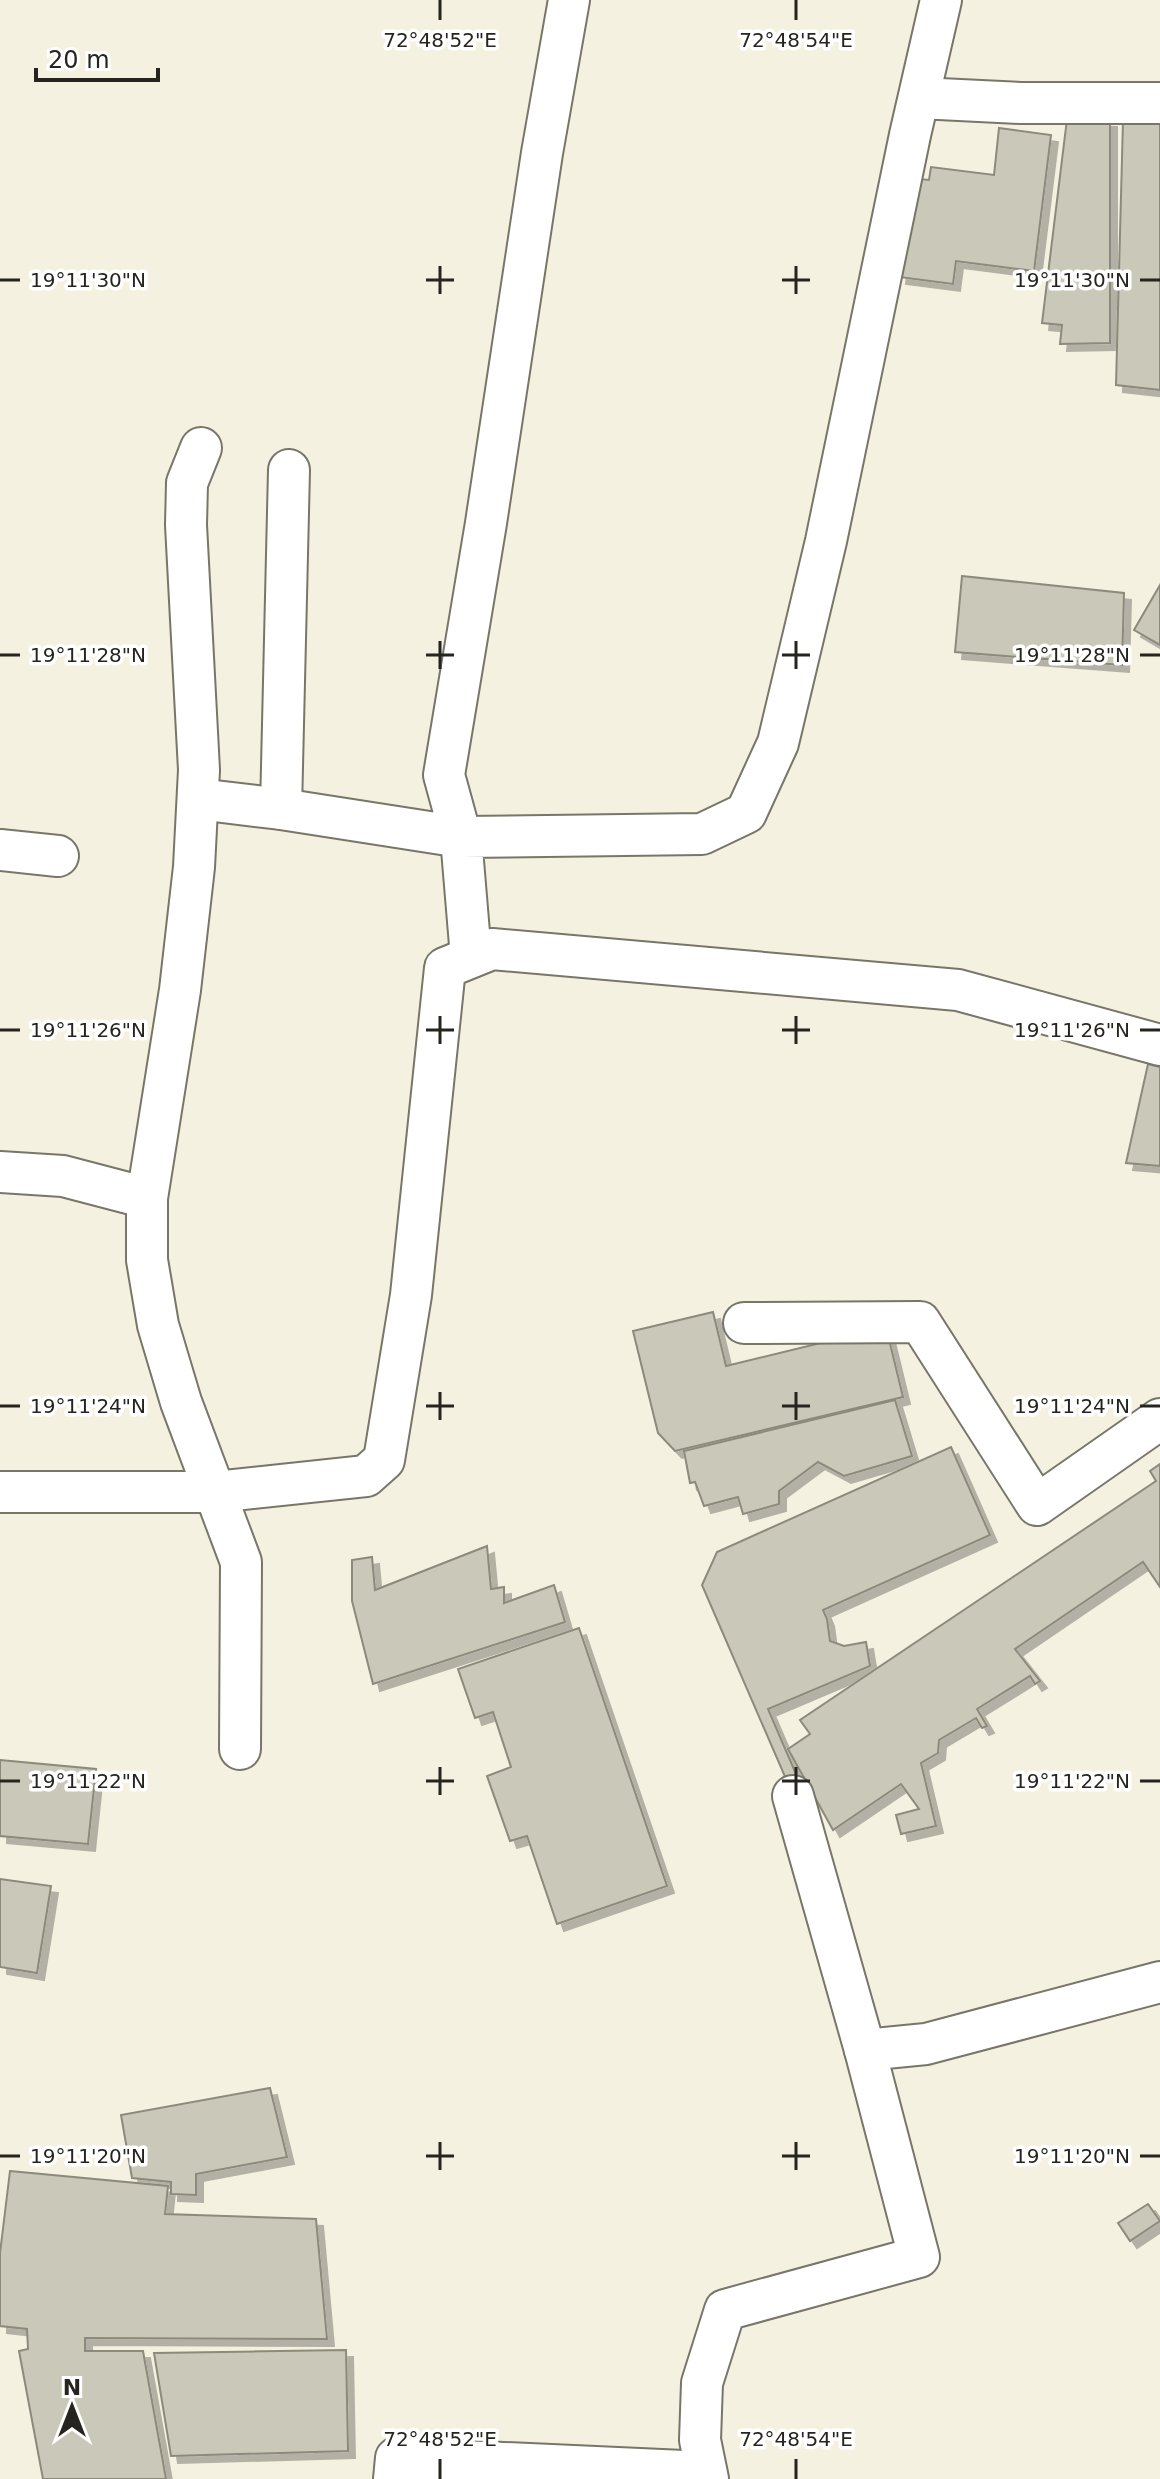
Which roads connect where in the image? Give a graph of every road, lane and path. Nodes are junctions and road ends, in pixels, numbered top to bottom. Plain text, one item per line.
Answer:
1 (569, 0) edge
2 (941, 0) edge
3 (919, 98) junction
4 (1160, 103) edge
5 (201, 448) dead end
6 (289, 470) dead end
7 (198, 799) junction
8 (281, 809) junction
9 (461, 837) junction
10 (0, 850) edge
11 (58, 856) dead end
12 (471, 957) junction
13 (1160, 1045) edge
14 (0, 1172) edge
15 (147, 1198) junction
16 (744, 1323) dead end
17 (1160, 1419) edge
18 (0, 1492) edge
19 (216, 1492) junction
20 (240, 1749) dead end
21 (793, 1796) dead end
22 (1160, 1982) edge
23 (865, 2050) junction
24 (707, 2476) edge
25 (394, 2479) edge

1 - 9 street
2 - 3 street
3 - 4 street
3 - 9 street
5 - 7 street
6 - 8 street
7 - 8 street
7 - 15 street
8 - 9 street
9 - 12 street
10 - 11 street
12 - 13 street
12 - 19 street
14 - 15 street
15 - 19 street
16 - 17 street
18 - 19 street
19 - 20 street
21 - 23 street
22 - 23 street
23 - 24 street
24 - 25 street

